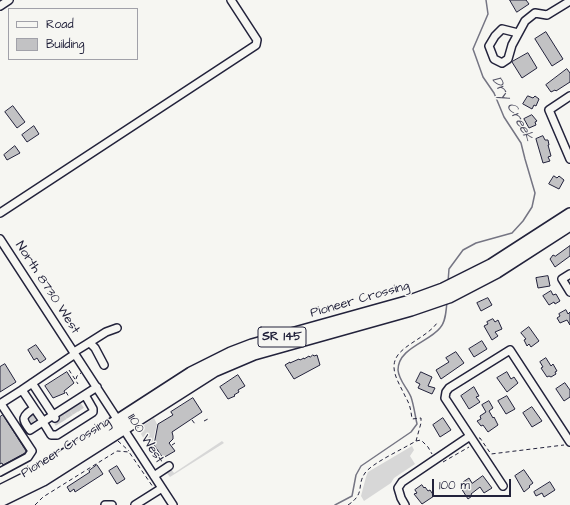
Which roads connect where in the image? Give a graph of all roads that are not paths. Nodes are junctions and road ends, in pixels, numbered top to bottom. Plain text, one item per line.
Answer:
1 (9, 0) edge
2 (231, 0) edge
3 (570, 1) edge
4 (0, 6) edge
5 (518, 33) junction
6 (570, 96) edge
7 (570, 159) edge
8 (0, 213) edge
9 (570, 214) edge
10 (570, 225) edge
11 (0, 239) edge
12 (570, 274) edge
13 (448, 292) junction
14 (570, 292) edge
15 (117, 328) dead end
16 (87, 344) junction
17 (74, 352) junction
18 (104, 365) dead end
19 (32, 383) junction
20 (97, 387) junction
21 (22, 390) junction
22 (85, 395) junction
23 (0, 404) edge
24 (65, 408) junction
25 (35, 418) junction
26 (121, 424) junction
27 (470, 436) junction
28 (567, 444) edge
29 (169, 466) dead end
30 (0, 472) edge
31 (154, 476) junction
32 (503, 486) dead end
33 (162, 488) junction
34 (0, 491) edge
35 (0, 501) edge
36 (105, 505) edge
37 (112, 505) edge
38 (135, 505) edge
39 (173, 505) edge
40 (405, 505) edge

1 - 4 street
2 - 8 street
3 - 5 street
5 - 5 street
6 - 7 street
9 - 13 highway, Pioneer Crossing / SR 145
10 - 13 highway, Pioneer Crossing / SR 145
11 - 17 street, North 8730 West
12 - 14 street
13 - 26 highway, Pioneer Crossing / SR 145
15 - 16 street
16 - 17 street
16 - 18 street
17 - 19 street
17 - 20 street, North 8730 West
19 - 21 street
19 - 24 street
20 - 22 street
20 - 26 street, 1100 West
21 - 23 street
21 - 25 street
22 - 24 street
22 - 25 street
23 - 30 street
24 - 25 street
26 - 31 street, 1100 West
26 - 34 highway, Pioneer Crossing / SR 145
26 - 35 highway, Pioneer Crossing / SR 145
27 - 28 street
27 - 32 street
27 - 40 street
29 - 31 street
31 - 33 street, 1100 West
33 - 38 street
33 - 39 street, 1100 West
36 - 37 street

